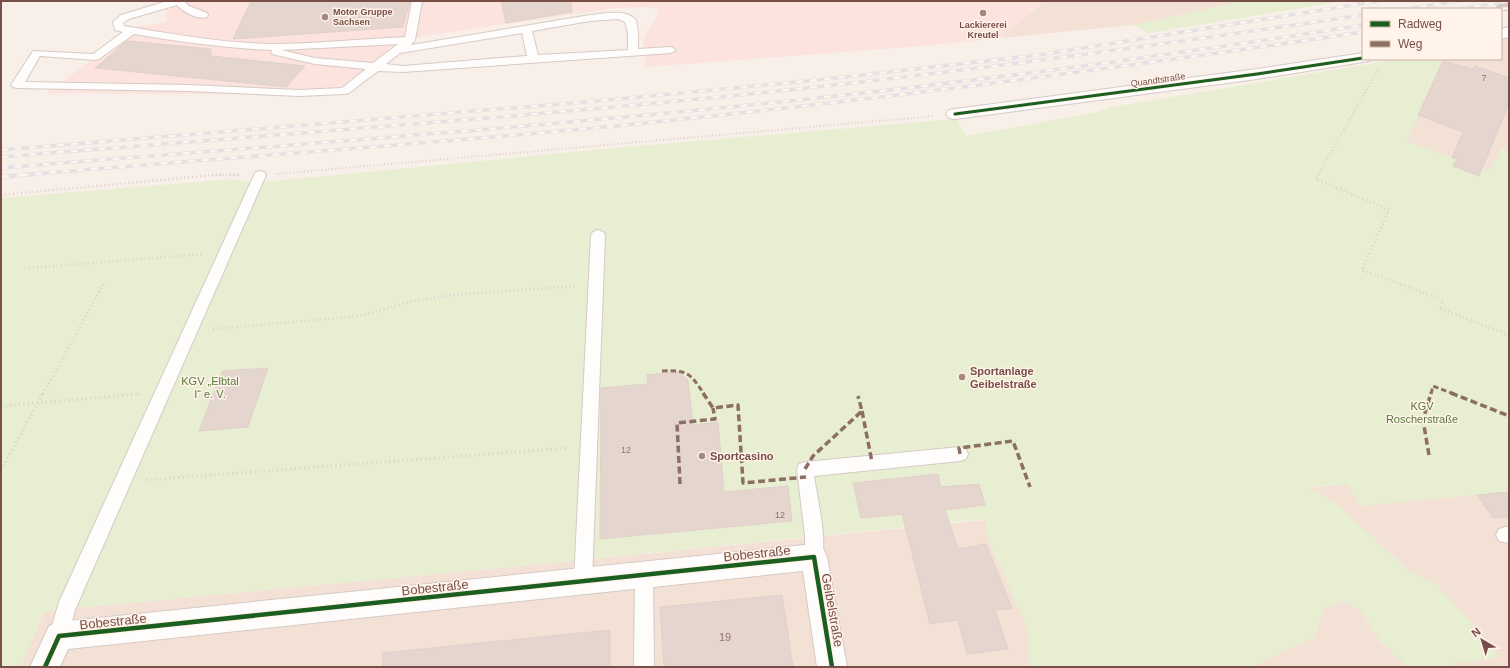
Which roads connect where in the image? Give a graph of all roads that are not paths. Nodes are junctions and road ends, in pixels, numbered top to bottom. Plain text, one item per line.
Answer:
1 (178, 1) edge
2 (417, 1) edge
3 (203, 15) dead end
4 (526, 28) junction
5 (133, 30) junction
6 (410, 40) junction
7 (246, 46) junction
8 (671, 50) dead end
9 (396, 51) junction
10 (633, 53) junction
11 (1362, 58) edge
12 (533, 59) junction
13 (375, 67) junction
14 (955, 114) road end
15 (260, 176) road end
16 (598, 236) dead end
17 (960, 454) dead end
18 (814, 557) junction
19 (644, 575) junction
20 (583, 581) junction
21 (58, 636) junction
22 (45, 667) edge
23 (644, 667) edge
24 (832, 667) edge

1 - 3 lane
1 - 5 lane
2 - 6 lane
4 - 9 lane
4 - 10 lane
4 - 12 lane
5 - 7 lane
5 - 13 lane
6 - 7 lane
6 - 9 lane
7 - 13 lane
8 - 10 lane
9 - 13 lane
10 - 12 lane
11 - 14 street, Quandtstraße
12 - 13 lane
15 - 21 lane
16 - 20 lane
17 - 18 lane
18 - 19 street, Bobestraße
18 - 24 street, Geibelstraße
19 - 20 street, Bobestraße
19 - 23 lane
20 - 21 street, Bobestraße
21 - 22 street

